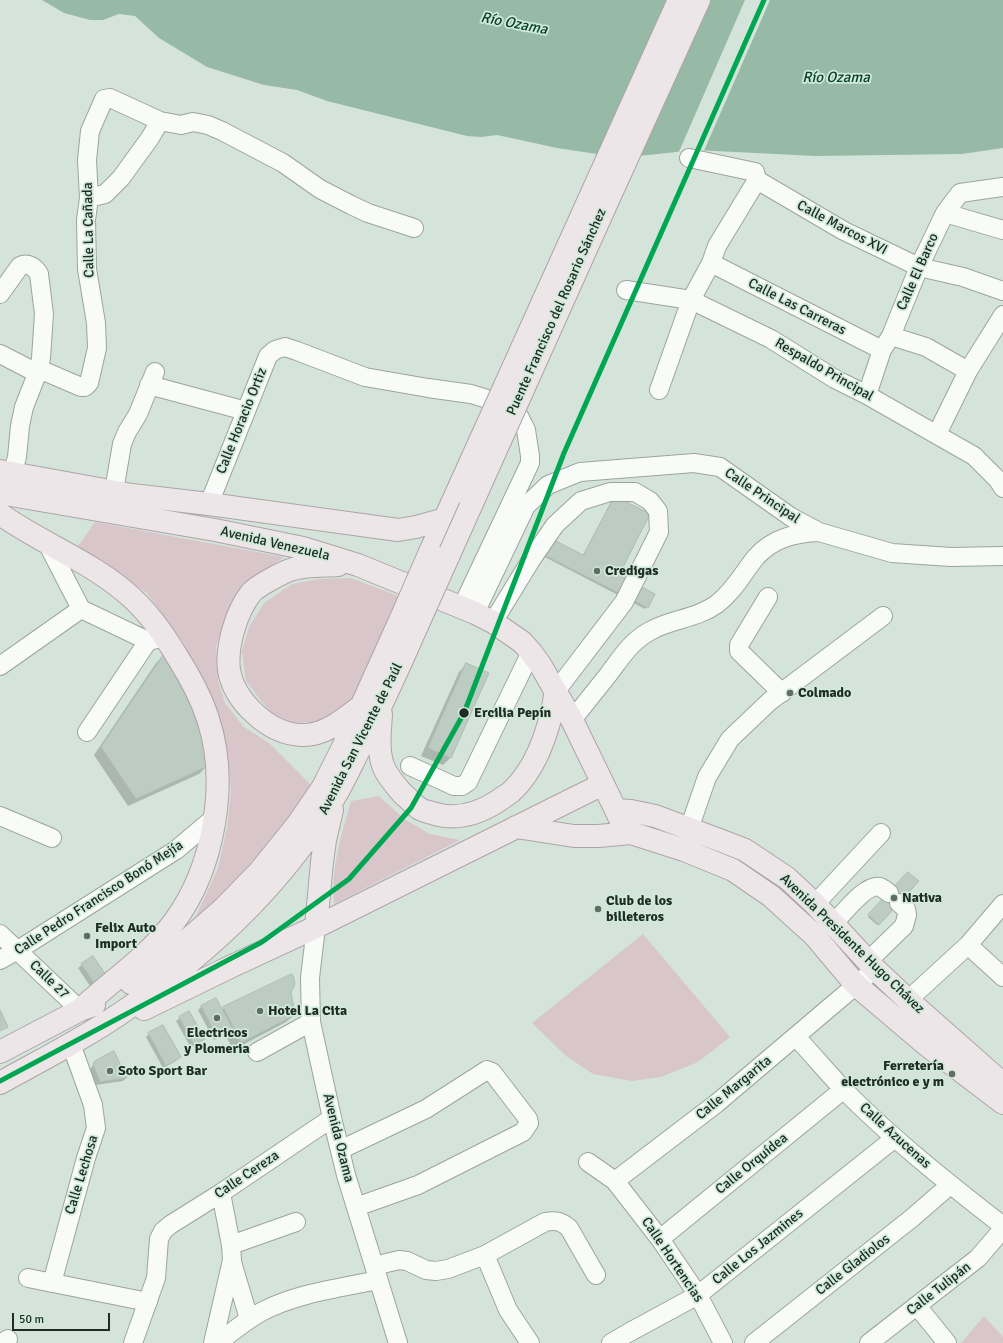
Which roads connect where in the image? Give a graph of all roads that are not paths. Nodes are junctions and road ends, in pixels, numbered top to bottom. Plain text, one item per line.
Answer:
1 (679, 0) edge
2 (699, 0) edge
3 (160, 121) junction
4 (689, 158) dead end
5 (757, 180) junction
6 (1003, 187) edge
7 (88, 198) junction
8 (945, 213) junction
9 (414, 228) dead end
10 (1003, 230) edge
11 (711, 264) junction
12 (919, 267) junction
13 (626, 290) dead end
14 (1003, 291) edge
15 (0, 294) edge
16 (691, 300) junction
17 (1003, 315) edge
18 (886, 343) junction
19 (0, 354) edge
20 (38, 371) junction
21 (968, 371) junction
22 (659, 390) dead end
23 (867, 395) junction
24 (246, 411) junction
25 (937, 434) junction
26 (6, 472) edge
27 (1003, 488) edge
28 (114, 491) junction
29 (0, 493) edge
30 (210, 504) junction
31 (0, 514) edge
32 (446, 518) junction
33 (819, 532) junction
34 (47, 543) junction
35 (1003, 556) edge
36 (358, 565) junction
37 (768, 597) dead end
38 (81, 609) junction
39 (477, 614) junction
40 (882, 616) dead end
41 (409, 621) junction
42 (157, 639) junction
43 (531, 652) junction
44 (0, 666) edge
45 (556, 691) junction
46 (782, 693) junction
47 (371, 706) junction
48 (572, 720) junction
49 (87, 732) dead end
50 (410, 766) dead end
51 (603, 784) junction
52 (334, 798) junction
53 (616, 810) junction
54 (0, 816) edge
55 (214, 818) junction
56 (516, 827) junction
57 (689, 829) junction
58 (631, 833) junction
59 (881, 833) dead end
60 (52, 838) dead end
61 (815, 904) junction
62 (1003, 904) edge
63 (833, 924) junction
64 (316, 927) junction
65 (0, 934) edge
66 (968, 944) junction
67 (18, 950) junction
68 (0, 960) edge
69 (872, 965) junction
70 (1003, 977) edge
71 (856, 985) junction
72 (908, 1000) junction
73 (80, 1010) junction
74 (311, 1022) junction
75 (796, 1037) junction
76 (71, 1044) junction
77 (0, 1052) edge
78 (257, 1052) dead end
79 (0, 1083) edge
80 (1003, 1084) edge
81 (844, 1089) junction
82 (1003, 1103) edge
83 (332, 1118) junction
84 (896, 1138) junction
85 (340, 1150) junction
86 (588, 1162) dead end
87 (615, 1181) junction
88 (950, 1184) junction
89 (221, 1193) junction
90 (356, 1206) junction
91 (296, 1222) dead end
92 (1003, 1226) edge
93 (1003, 1229) edge
94 (660, 1239) junction
95 (231, 1252) junction
96 (485, 1255) junction
97 (376, 1273) junction
98 (596, 1275) dead end
99 (28, 1278) dead end
100 (52, 1283) junction
101 (698, 1295) junction
102 (148, 1302) junction
103 (917, 1306) junction
104 (249, 1319) junction
105 (133, 1343) edge
106 (213, 1343) edge
107 (218, 1343) edge
108 (398, 1343) edge
109 (530, 1343) edge
110 (612, 1343) edge
111 (723, 1343) edge
112 (754, 1343) edge
113 (869, 1343) edge
114 (947, 1343) edge

1 - 32 main road, Puente Francisco del Rosario Sánchez, bridge
2 - 41 main road, Puente Francisco del Rosario Sánchez, bridge
3 - 7 street
3 - 7 street, Calle La Cañada
3 - 9 street
4 - 5 street, Calle Marcos XVI
5 - 11 street
5 - 12 street, Calle Marcos XVI
6 - 8 street, Calle El Barco
7 - 20 street, Calle La Cañada
8 - 10 street
8 - 12 street, Calle El Barco
11 - 16 street
11 - 18 street, Calle Las Carreras
12 - 14 street, Calle Marcos XVI
12 - 18 street, Calle El Barco
13 - 16 street, Respaldo Principal
15 - 20 street
16 - 22 street
16 - 23 street, Respaldo Principal
17 - 21 street
18 - 21 street, Calle Las Carreras
18 - 23 street, Calle El Barco
19 - 20 street
20 - 26 street
21 - 25 street
23 - 25 street, Respaldo Principal
24 - 28 street
24 - 30 street, Calle Horacio Ortiz
24 - 39 street, Calle Horacio Ortiz
25 - 27 street, Respaldo Principal
26 - 28 main road
28 - 30 main road
29 - 36 main road, Avenida Venezuela
30 - 32 main road
31 - 34 main road
32 - 41 main road, Puente Francisco del Rosario Sánchez, bridge
33 - 35 street, Calle Principal
33 - 39 street, Calle Principal
33 - 48 street
34 - 38 street
34 - 42 main road
36 - 39 main road, Avenida Venezuela
36 - 47 main road
37 - 46 street
38 - 42 street
38 - 44 street
39 - 43 main road, Avenida Venezuela
39 - 45 street
40 - 46 street
41 - 47 main road, Avenida San Vicente de Paúl
42 - 49 street
42 - 55 main road
43 - 45 main road, Avenida Venezuela
43 - 50 street
45 - 47 main road
45 - 48 main road
46 - 57 street
47 - 52 main road, Avenida San Vicente de Paúl
47 - 73 main road, Avenida San Vicente de Paúl
48 - 51 main road
51 - 53 main road
51 - 56 main road
52 - 64 main road
52 - 76 main road, Avenida San Vicente de Paúl
53 - 57 main road, Avenida Presidente Hugo Chávez
53 - 58 main road
54 - 60 street
55 - 67 street, Calle Pedro Francisco Bonó Mejía
55 - 73 main road
56 - 58 main road
56 - 64 main road
57 - 61 main road, Avenida Presidente Hugo Chávez
58 - 71 main road, Avenida Presidente Hugo Chávez
59 - 61 street
61 - 63 main road, Avenida Presidente Hugo Chávez
62 - 66 street
63 - 69 main road, Avenida Presidente Hugo Chávez
63 - 69 street, Calle Margarita
64 - 74 street, Avenida Ozama
64 - 76 main road
65 - 67 street, Calle 27
66 - 70 street
66 - 72 street
67 - 68 street, Calle Pedro Francisco Bonó Mejía
67 - 73 street, Calle 27
69 - 71 street, Calle Margarita
69 - 72 main road, Avenida Presidente Hugo Chávez
71 - 75 street, Calle Margarita
71 - 82 main road, Avenida Presidente Hugo Chávez
72 - 80 main road, Avenida Presidente Hugo Chávez
73 - 77 main road, Avenida San Vicente de Paúl
74 - 78 street
74 - 83 street, Avenida Ozama
75 - 81 street, Calle Azucenas
75 - 87 street, Calle Margarita
76 - 79 main road, Avenida San Vicente de Paúl
76 - 100 street, Calle Lechosa
81 - 84 street, Calle Azucenas
81 - 94 street, Calle Orquídea
83 - 85 street, Avenida Ozama
83 - 89 street, Calle Cereza
84 - 88 street, Calle Azucenas
84 - 101 street, Calle Los Jazmines
85 - 90 street, Avenida Ozama
85 - 90 street
86 - 87 street
87 - 94 street, Calle Hortencias
88 - 92 street, Calle Azucenas
88 - 112 street, Calle Gladiolos
89 - 95 street
89 - 102 street, Calle Cereza
90 - 97 street, Avenida Ozama
91 - 95 street
93 - 103 street, Calle Tulipán
94 - 101 street, Calle Hortencias
95 - 104 street
95 - 106 street
96 - 97 street
96 - 98 street
96 - 109 street
97 - 104 street
97 - 108 street, Avenida Ozama
99 - 100 street
100 - 102 street
101 - 110 street, Calle Los Jazmines
101 - 111 street, Calle Hortencias
102 - 105 street
103 - 113 street, Calle Tulipán
103 - 114 street
104 - 107 street

